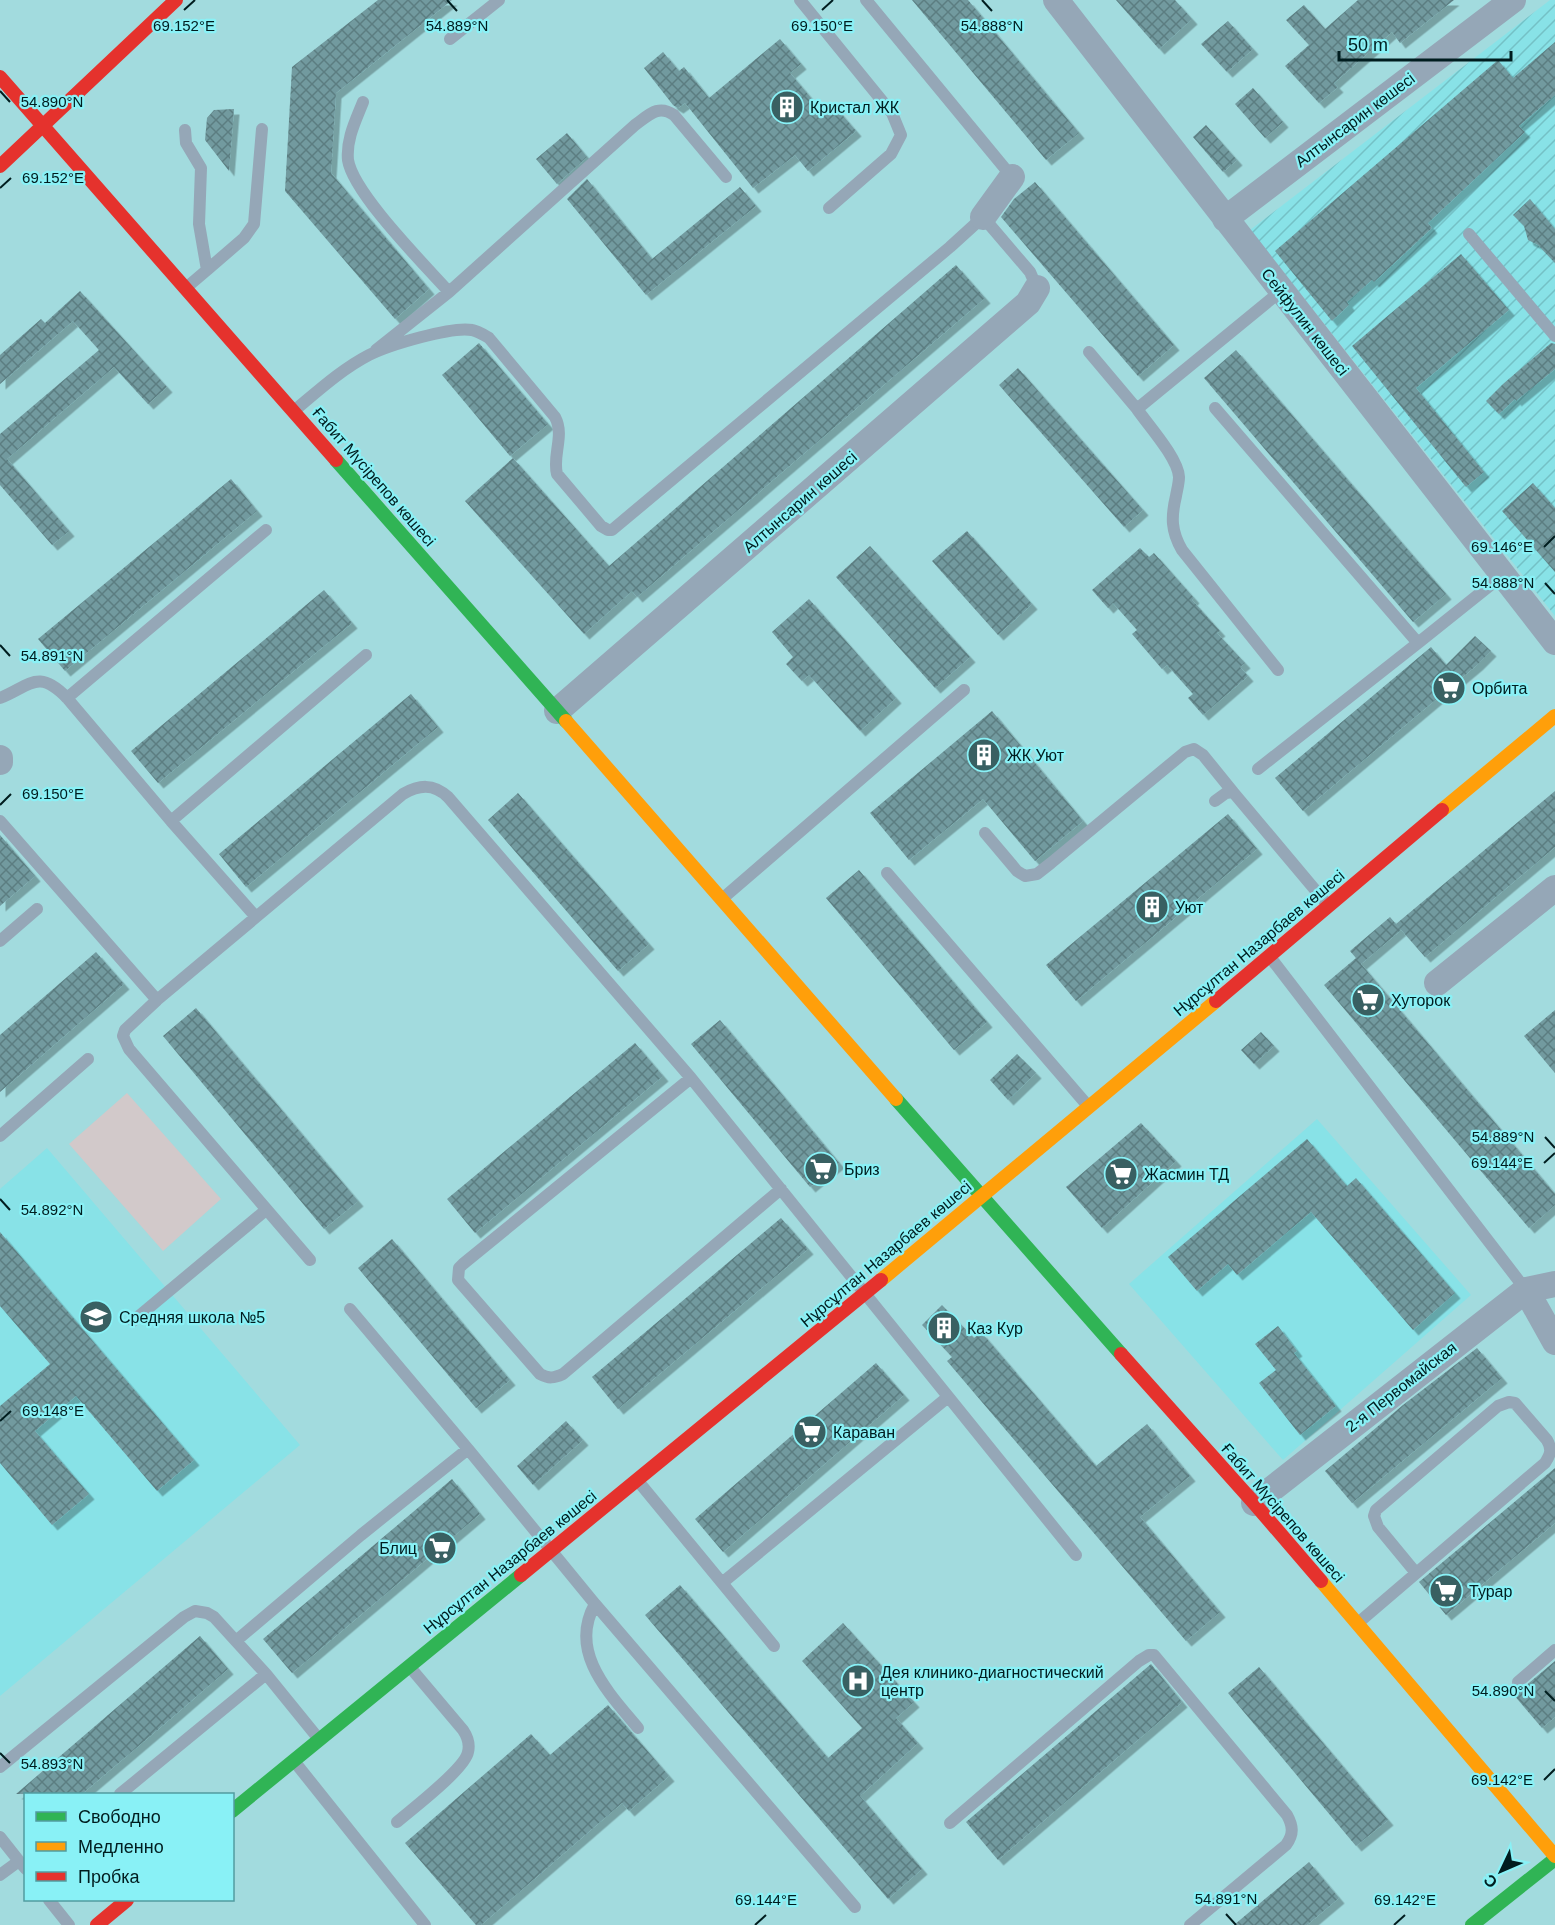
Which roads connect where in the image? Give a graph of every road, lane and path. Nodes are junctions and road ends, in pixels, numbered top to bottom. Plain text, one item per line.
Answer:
1 (176, 0) edge
2 (499, 0) edge
3 (800, 0) edge
4 (866, 0) edge
5 (1056, 0) edge
6 (1513, 0) edge
7 (450, 39) dead end
8 (0, 77) edge
9 (363, 102) dead end
10 (43, 126) junction
11 (262, 129) dead end
12 (185, 130) dead end
13 (0, 166) edge
14 (726, 177) dead end
15 (1012, 177) joint
16 (829, 208) dead end
17 (984, 217) junction
18 (1225, 219) junction
19 (1469, 234) dead end
20 (207, 270) junction
21 (186, 288) junction
22 (1037, 288) joint
23 (1281, 291) junction
24 (449, 292) junction
25 (1555, 336) edge
26 (1089, 352) dead end
27 (371, 354) junction
28 (1215, 408) dead end
29 (1137, 409) junction
30 (294, 411) junction
31 (266, 530) dead end
32 (1503, 575) junction
33 (1555, 642) edge
34 (1418, 643) junction
35 (366, 655) dead end
36 (1278, 670) dead end
37 (964, 690) dead end
38 (0, 698) edge
39 (67, 698) junction
40 (557, 711) junction
41 (1555, 716) edge
42 (1258, 769) dead end
43 (1233, 792) junction
44 (1215, 801) dead end
45 (0, 821) edge
46 (171, 821) junction
47 (985, 833) dead end
48 (887, 873) dead end
49 (1555, 888) edge
50 (722, 899) junction
51 (1328, 906) junction
52 (37, 909) dead end
53 (256, 917) junction
54 (0, 941) edge
55 (1269, 956) junction
56 (1437, 983) dead end
57 (157, 1000) junction
58 (88, 1059) dead end
59 (691, 1078) junction
60 (1089, 1107) junction
61 (0, 1136) edge
62 (781, 1189) junction
63 (981, 1197) junction
64 (266, 1210) junction
65 (310, 1260) dead end
66 (1555, 1284) edge
67 (1526, 1290) junction
68 (866, 1293) junction
69 (350, 1309) dead end
70 (133, 1321) dead end
71 (1555, 1342) edge
72 (948, 1397) junction
73 (468, 1449) junction
74 (637, 1480) junction
75 (1254, 1503) junction
76 (553, 1550) junction
77 (1076, 1555) dead end
78 (1416, 1573) junction
79 (722, 1583) junction
80 (595, 1604) junction
81 (1357, 1624) junction
82 (237, 1640) junction
83 (774, 1646) dead end
84 (1555, 1650) edge
85 (409, 1665) junction
86 (266, 1674) junction
87 (1518, 1682) dead end
88 (638, 1728) dead end
89 (319, 1739) junction
90 (294, 1760) junction
91 (0, 1767) edge
92 (121, 1793) edge
93 (234, 1809) edge
94 (397, 1821) dead end
95 (950, 1823) dead end
96 (0, 1837) edge
97 (1555, 1858) edge
98 (22, 1864) edge
99 (0, 1875) edge
100 (51, 1901) edge
101 (125, 1901) edge
102 (855, 1906) dead end
103 (69, 1925) edge
104 (97, 1925) edge
105 (425, 1925) edge
106 (1190, 1925) edge
107 (1472, 1925) edge

1 - 10 main road
2 - 7 lane
3 - 16 lane
4 - 15 lane
5 - 18 street, Сейфулин көшесі
6 - 18 street, Алтынсарин көшесі
8 - 10 main road, Ғабит Мүсірепов көшесі
9 - 24 lane
10 - 13 main road
10 - 21 main road, Ғабит Мүсірепов көшесі
11 - 20 lane
12 - 20 lane
14 - 24 lane
15 - 17 street
17 - 22 lane
17 - 27 lane
18 - 23 street, Сейфулин көшесі
19 - 25 lane
20 - 21 lane
21 - 30 main road, Ғабит Мүсірепов көшесі
22 - 40 street, Алтынсарин көшесі
23 - 29 lane
23 - 32 street, Сейфулин көшесі
24 - 27 lane
26 - 29 lane
27 - 30 lane
28 - 34 lane
29 - 36 lane
30 - 40 main road, Ғабит Мүсірепов көшесі
31 - 39 lane
32 - 33 street, Сейфулин көшесі
32 - 34 lane
34 - 42 lane
35 - 46 lane
37 - 50 lane
38 - 39 lane
39 - 46 lane
40 - 50 main road, Ғабит Мүсірепов көшесі
41 - 51 main road, Нұрсұлтан Назарбаев көшесі
43 - 44 lane
43 - 47 lane
43 - 51 lane
45 - 57 lane
46 - 53 lane
48 - 60 lane
49 - 56 street
50 - 63 main road, Ғабит Мүсірепов көшесі
51 - 55 main road, Нұрсұлтан Назарбаев көшесі
52 - 54 lane
53 - 57 lane
53 - 59 lane
55 - 60 main road, Нұрсұлтан Назарбаев көшесі
55 - 67 lane
57 - 64 lane
58 - 61 lane
59 - 62 lane
59 - 62 lane
60 - 63 main road, Нұрсұлтан Назарбаев көшесі
62 - 68 lane
63 - 68 main road, Нұрсұлтан Назарбаев көшесі
63 - 75 main road, Ғабит Мүсірепов көшесі
64 - 65 lane
64 - 70 lane
66 - 67 street, 2-я Первомайская
67 - 71 street
67 - 75 street, 2-я Первомайская
68 - 72 lane
68 - 74 main road, Нұрсұлтан Назарбаев көшесі
69 - 73 lane
72 - 77 lane
72 - 79 lane
73 - 76 lane
73 - 82 lane
74 - 76 main road, Нұрсұлтан Назарбаев көшесі
74 - 79 lane
75 - 81 main road, Ғабит Мүсірепов көшесі
76 - 80 lane
76 - 85 main road, Нұрсұлтан Назарбаев көшесі
78 - 78 lane
78 - 81 lane
79 - 83 lane
80 - 88 lane
80 - 102 lane
81 - 97 main road, Ғабит Мүсірепов көшесі
82 - 86 lane
82 - 91 lane
84 - 87 lane
85 - 89 main road, Нұрсұлтан Назарбаев көшесі
85 - 94 lane
86 - 89 lane
86 - 92 lane
89 - 90 main road, Нұрсұлтан Назарбаев көшесі
90 - 93 main road, Нұрсұлтан Назарбаев көшесі
90 - 105 lane
95 - 106 lane
96 - 98 lane
97 - 107 main road
98 - 99 lane
100 - 103 lane
101 - 104 main road

